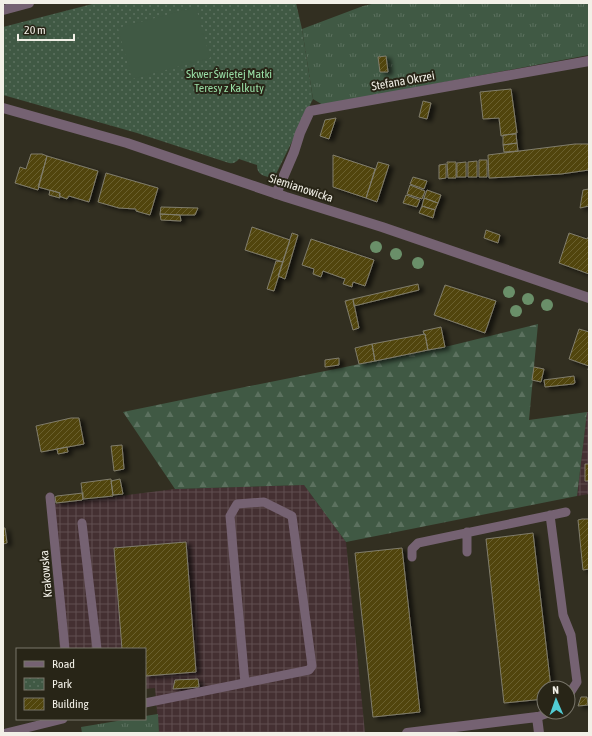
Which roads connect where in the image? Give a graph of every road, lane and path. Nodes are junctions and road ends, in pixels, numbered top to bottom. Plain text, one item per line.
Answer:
1 (29, 3) edge
2 (3, 10) edge
3 (589, 61) edge
4 (3, 108) edge
5 (276, 194) junction
6 (589, 298) edge
7 (50, 496) dead end
8 (566, 512) dead end
9 (550, 515) junction
10 (82, 524) dead end
11 (467, 532) junction
12 (467, 552) dead end
13 (412, 557) dead end
14 (65, 648) edge
15 (97, 648) edge
16 (245, 683) junction
17 (576, 684) edge
18 (146, 703) edge
19 (536, 717) edge
20 (59, 720) edge
21 (538, 720) edge
22 (6, 733) edge
23 (407, 733) edge
24 (540, 733) edge

1 - 2 street
3 - 5 street, Stefana Okrzei
4 - 5 street, Siemianowicka
5 - 6 street, Siemianowicka
7 - 14 lane, Krakowska
8 - 9 lane
9 - 11 lane
9 - 17 lane
10 - 15 lane
11 - 12 lane
11 - 13 lane
16 - 16 lane
16 - 18 lane
19 - 23 street
20 - 22 lane
21 - 24 street

